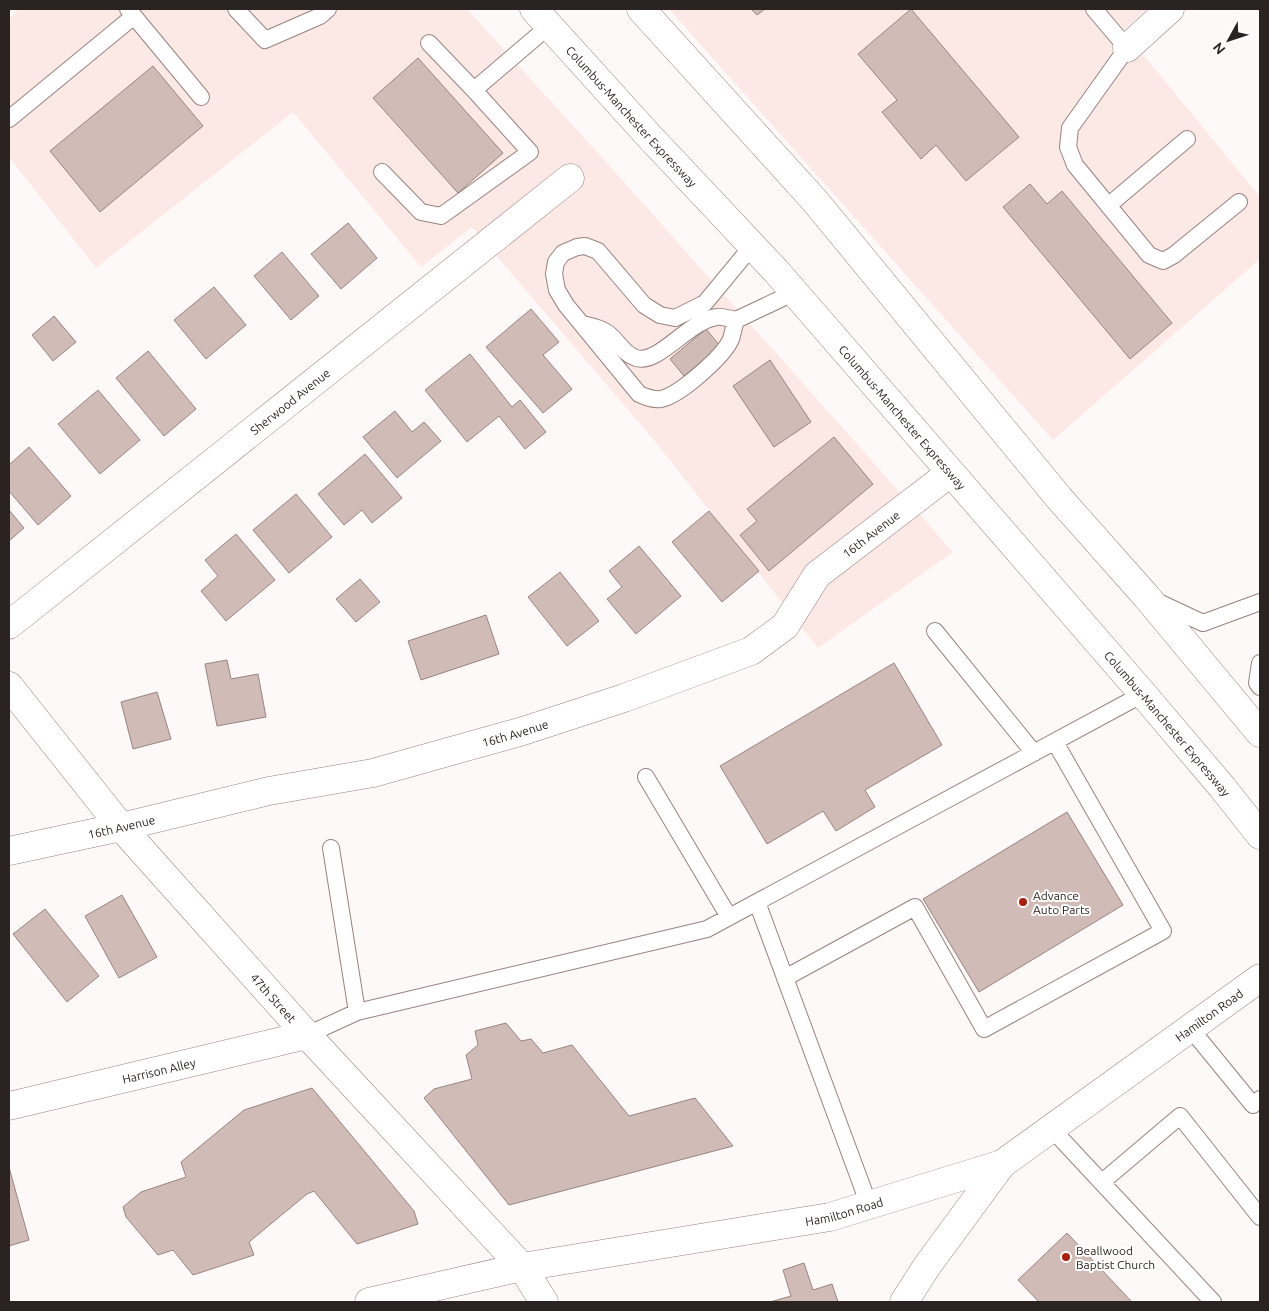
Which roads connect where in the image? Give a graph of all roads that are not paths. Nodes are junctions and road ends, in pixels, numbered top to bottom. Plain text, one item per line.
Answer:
1 (236, 9) edge
2 (328, 9) edge
3 (640, 9) edge
4 (1094, 9) edge
5 (1170, 9) edge
6 (131, 12) edge
7 (542, 17) edge
8 (429, 43) dead end
9 (1127, 48) junction
10 (474, 90) junction
11 (201, 97) dead end
12 (9, 119) edge
13 (1188, 139) dead end
14 (382, 172) dead end
15 (570, 178) dead end
16 (1239, 202) dead end
17 (1109, 205) junction
18 (752, 246) junction
19 (794, 292) junction
20 (736, 320) junction
21 (582, 324) junction
22 (950, 473) junction
23 (1146, 596) junction
24 (1260, 602) edge
25 (9, 625) edge
26 (935, 631) dead end
27 (1260, 663) edge
28 (9, 686) edge
29 (1260, 688) edge
30 (1143, 694) junction
31 (1260, 733) edge
32 (1055, 742) junction
33 (1034, 753) junction
34 (646, 777) dead end
35 (121, 828) junction
36 (1260, 836) edge
37 (331, 848) dead end
38 (9, 851) edge
39 (757, 902) junction
40 (729, 917) junction
41 (785, 978) junction
42 (1260, 978) edge
43 (357, 1012) junction
44 (1190, 1028) junction
45 (308, 1035) junction
46 (1260, 1099) edge
47 (9, 1106) edge
48 (1051, 1128) junction
49 (1002, 1164) junction
50 (1102, 1182) junction
51 (869, 1205) junction
52 (1260, 1216) edge
53 (522, 1267) junction
54 (384, 1301) edge
55 (544, 1302) edge
56 (904, 1302) edge
57 (1212, 1302) edge

1 - 2 lane
3 - 23 street
4 - 9 lane
5 - 9 street
6 - 11 lane
6 - 12 lane
7 - 10 lane
7 - 18 street, Columbus-Manchester Expressway
8 - 10 lane
9 - 17 lane
10 - 14 lane
13 - 17 lane
15 - 25 street, Sherwood Avenue
16 - 17 lane
18 - 19 street, Columbus-Manchester Expressway
18 - 21 lane
19 - 20 lane
19 - 22 street, Columbus-Manchester Expressway
20 - 21 lane
20 - 21 lane
22 - 30 street, Columbus-Manchester Expressway
22 - 35 street, 16th Avenue
23 - 24 lane
23 - 31 street
26 - 33 lane
27 - 29 lane
28 - 35 street, 47th Street
30 - 32 lane
30 - 36 street, Columbus-Manchester Expressway
32 - 33 lane
32 - 41 lane
33 - 39 lane
34 - 40 lane
35 - 38 street, 16th Avenue
35 - 45 street, 47th Street
37 - 43 lane
39 - 40 lane
39 - 41 lane
40 - 43 lane
41 - 51 lane
42 - 44 street, Hamilton Road
43 - 45 lane
44 - 46 lane
44 - 48 street, Hamilton Road
45 - 47 street, Harrison Alley
45 - 53 street, 47th Street
48 - 49 street, Hamilton Road
48 - 50 lane
49 - 51 street, Hamilton Road
49 - 56 street
50 - 52 lane
50 - 57 lane
51 - 53 street, Hamilton Road
53 - 54 street, Hamilton Road
53 - 55 street, 47th Street

